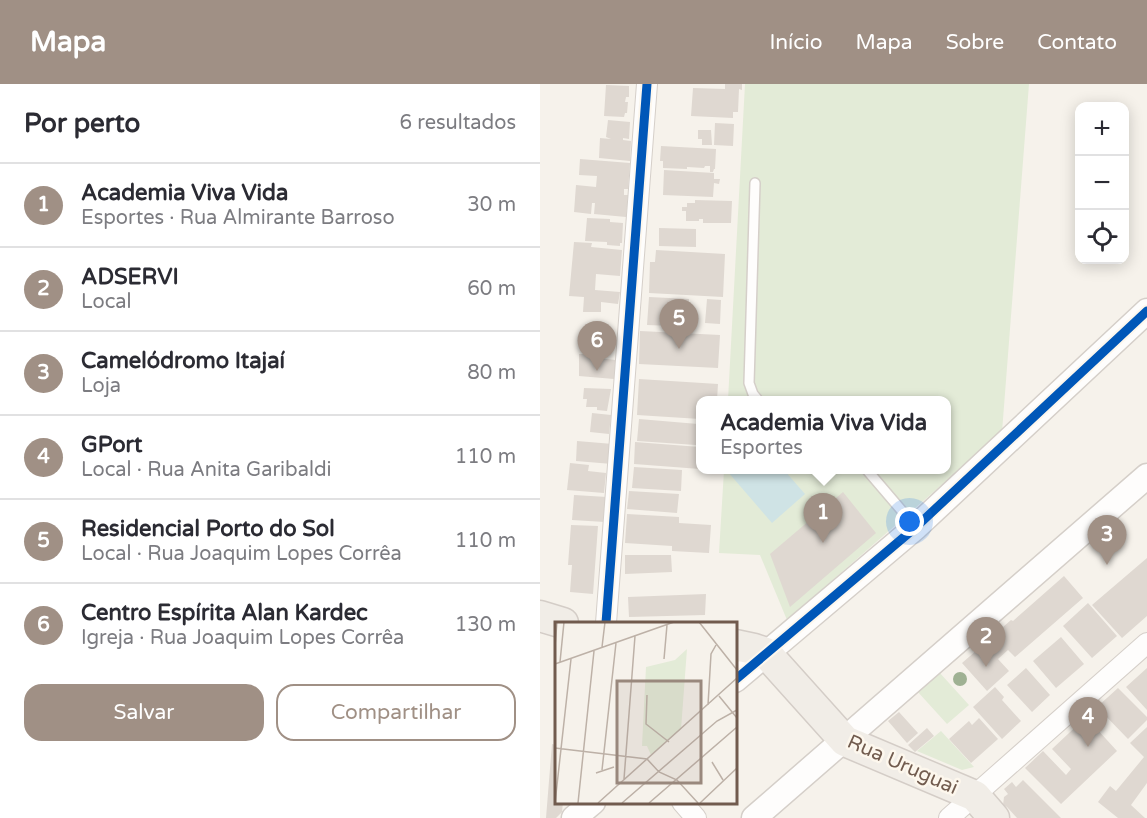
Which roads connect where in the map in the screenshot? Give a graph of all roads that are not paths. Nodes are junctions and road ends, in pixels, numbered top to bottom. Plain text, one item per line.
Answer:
1 (647, 84) edge
2 (755, 183) dead end
3 (1147, 311) edge
4 (755, 396) edge
5 (870, 474) edge
6 (1147, 476) edge
7 (916, 527) junction
8 (540, 616) edge
9 (560, 622) edge
10 (606, 622) edge
11 (1147, 643) edge
12 (736, 645) edge
13 (766, 654) junction
14 (736, 679) edge
15 (845, 741) junction
16 (591, 803) edge
17 (684, 803) edge
18 (985, 807) edge
19 (574, 818) edge
20 (696, 818) edge
21 (754, 818) edge
22 (949, 818) edge

1 - 10 street
2 - 4 lane
3 - 7 street
5 - 7 lane
6 - 15 street
7 - 13 street
8 - 9 main road
11 - 18 street
12 - 13 main road
13 - 14 street
13 - 15 main road, Rua Uruguai
15 - 18 main road, Rua Uruguai
15 - 21 street
16 - 19 street
17 - 20 street
18 - 22 street

